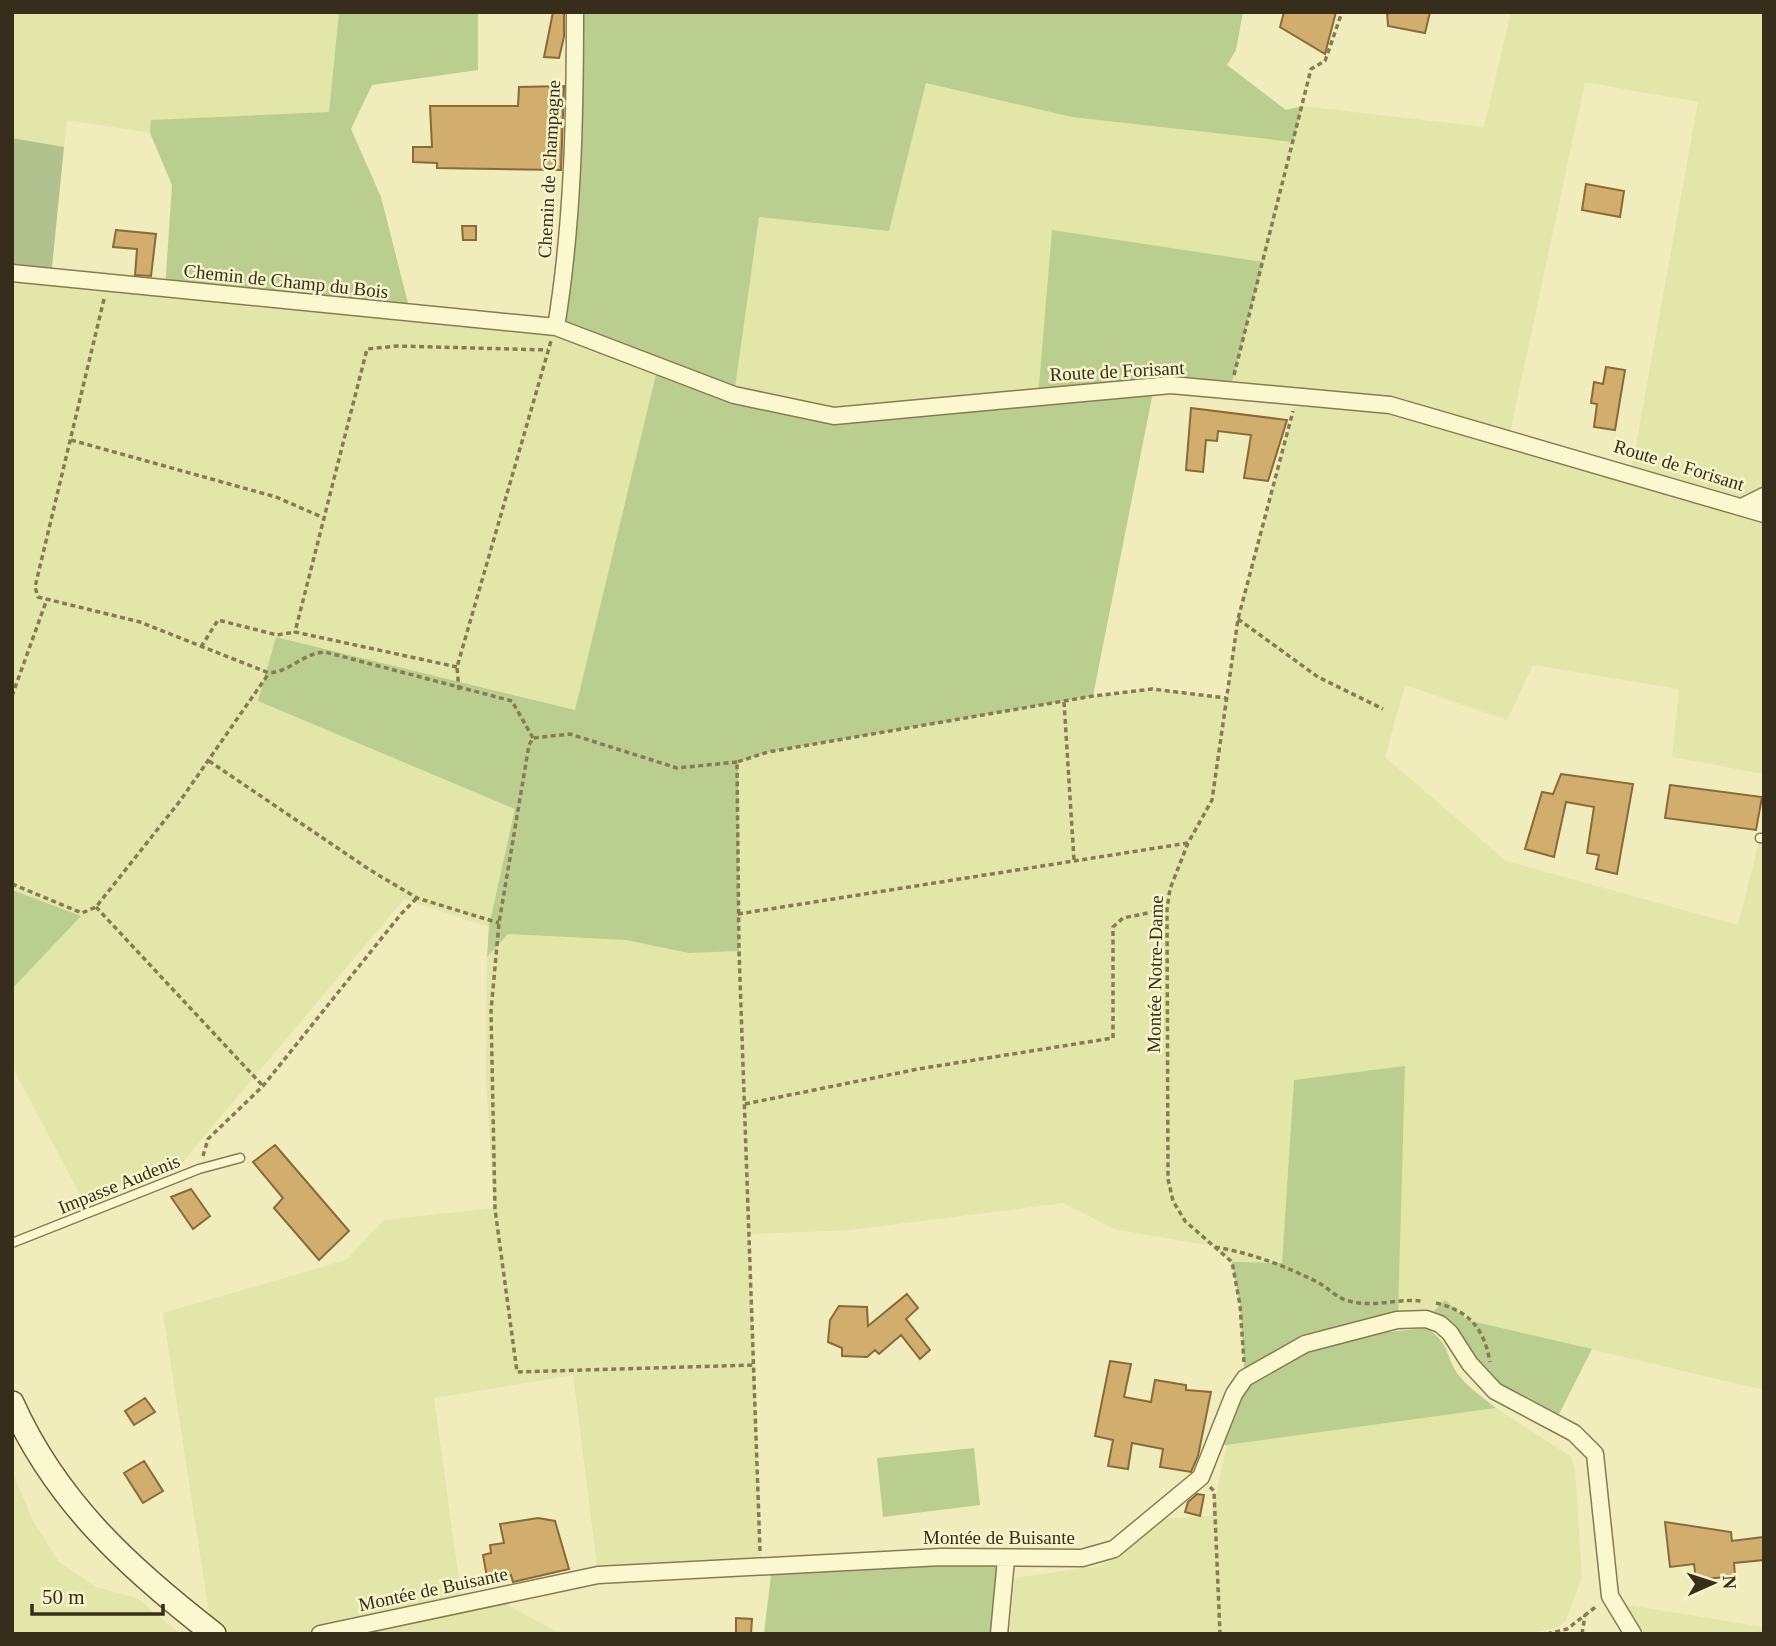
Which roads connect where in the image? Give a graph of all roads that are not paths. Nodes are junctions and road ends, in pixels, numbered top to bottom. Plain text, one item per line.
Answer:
1 (575, 12) edge
2 (12, 273) edge
3 (556, 327) junction
4 (1764, 496) edge
5 (1744, 506) junction
6 (1764, 514) edge
7 (240, 1158) dead end
8 (12, 1243) edge
9 (12, 1403) edge
10 (1006, 1559) junction
11 (214, 1634) edge
12 (320, 1634) edge
13 (999, 1634) edge
14 (1633, 1634) edge

1 - 3 street, Chemin de Champagne
2 - 3 street, Chemin de Champ du Bois
3 - 5 street, Route de Forisant
4 - 5 street
5 - 6 street, Route de Forisant
7 - 8 lane, Impasse Audenis
9 - 11 main road
10 - 12 street, Montée de Buisante
10 - 13 street
10 - 14 street, Montée de Buisante

